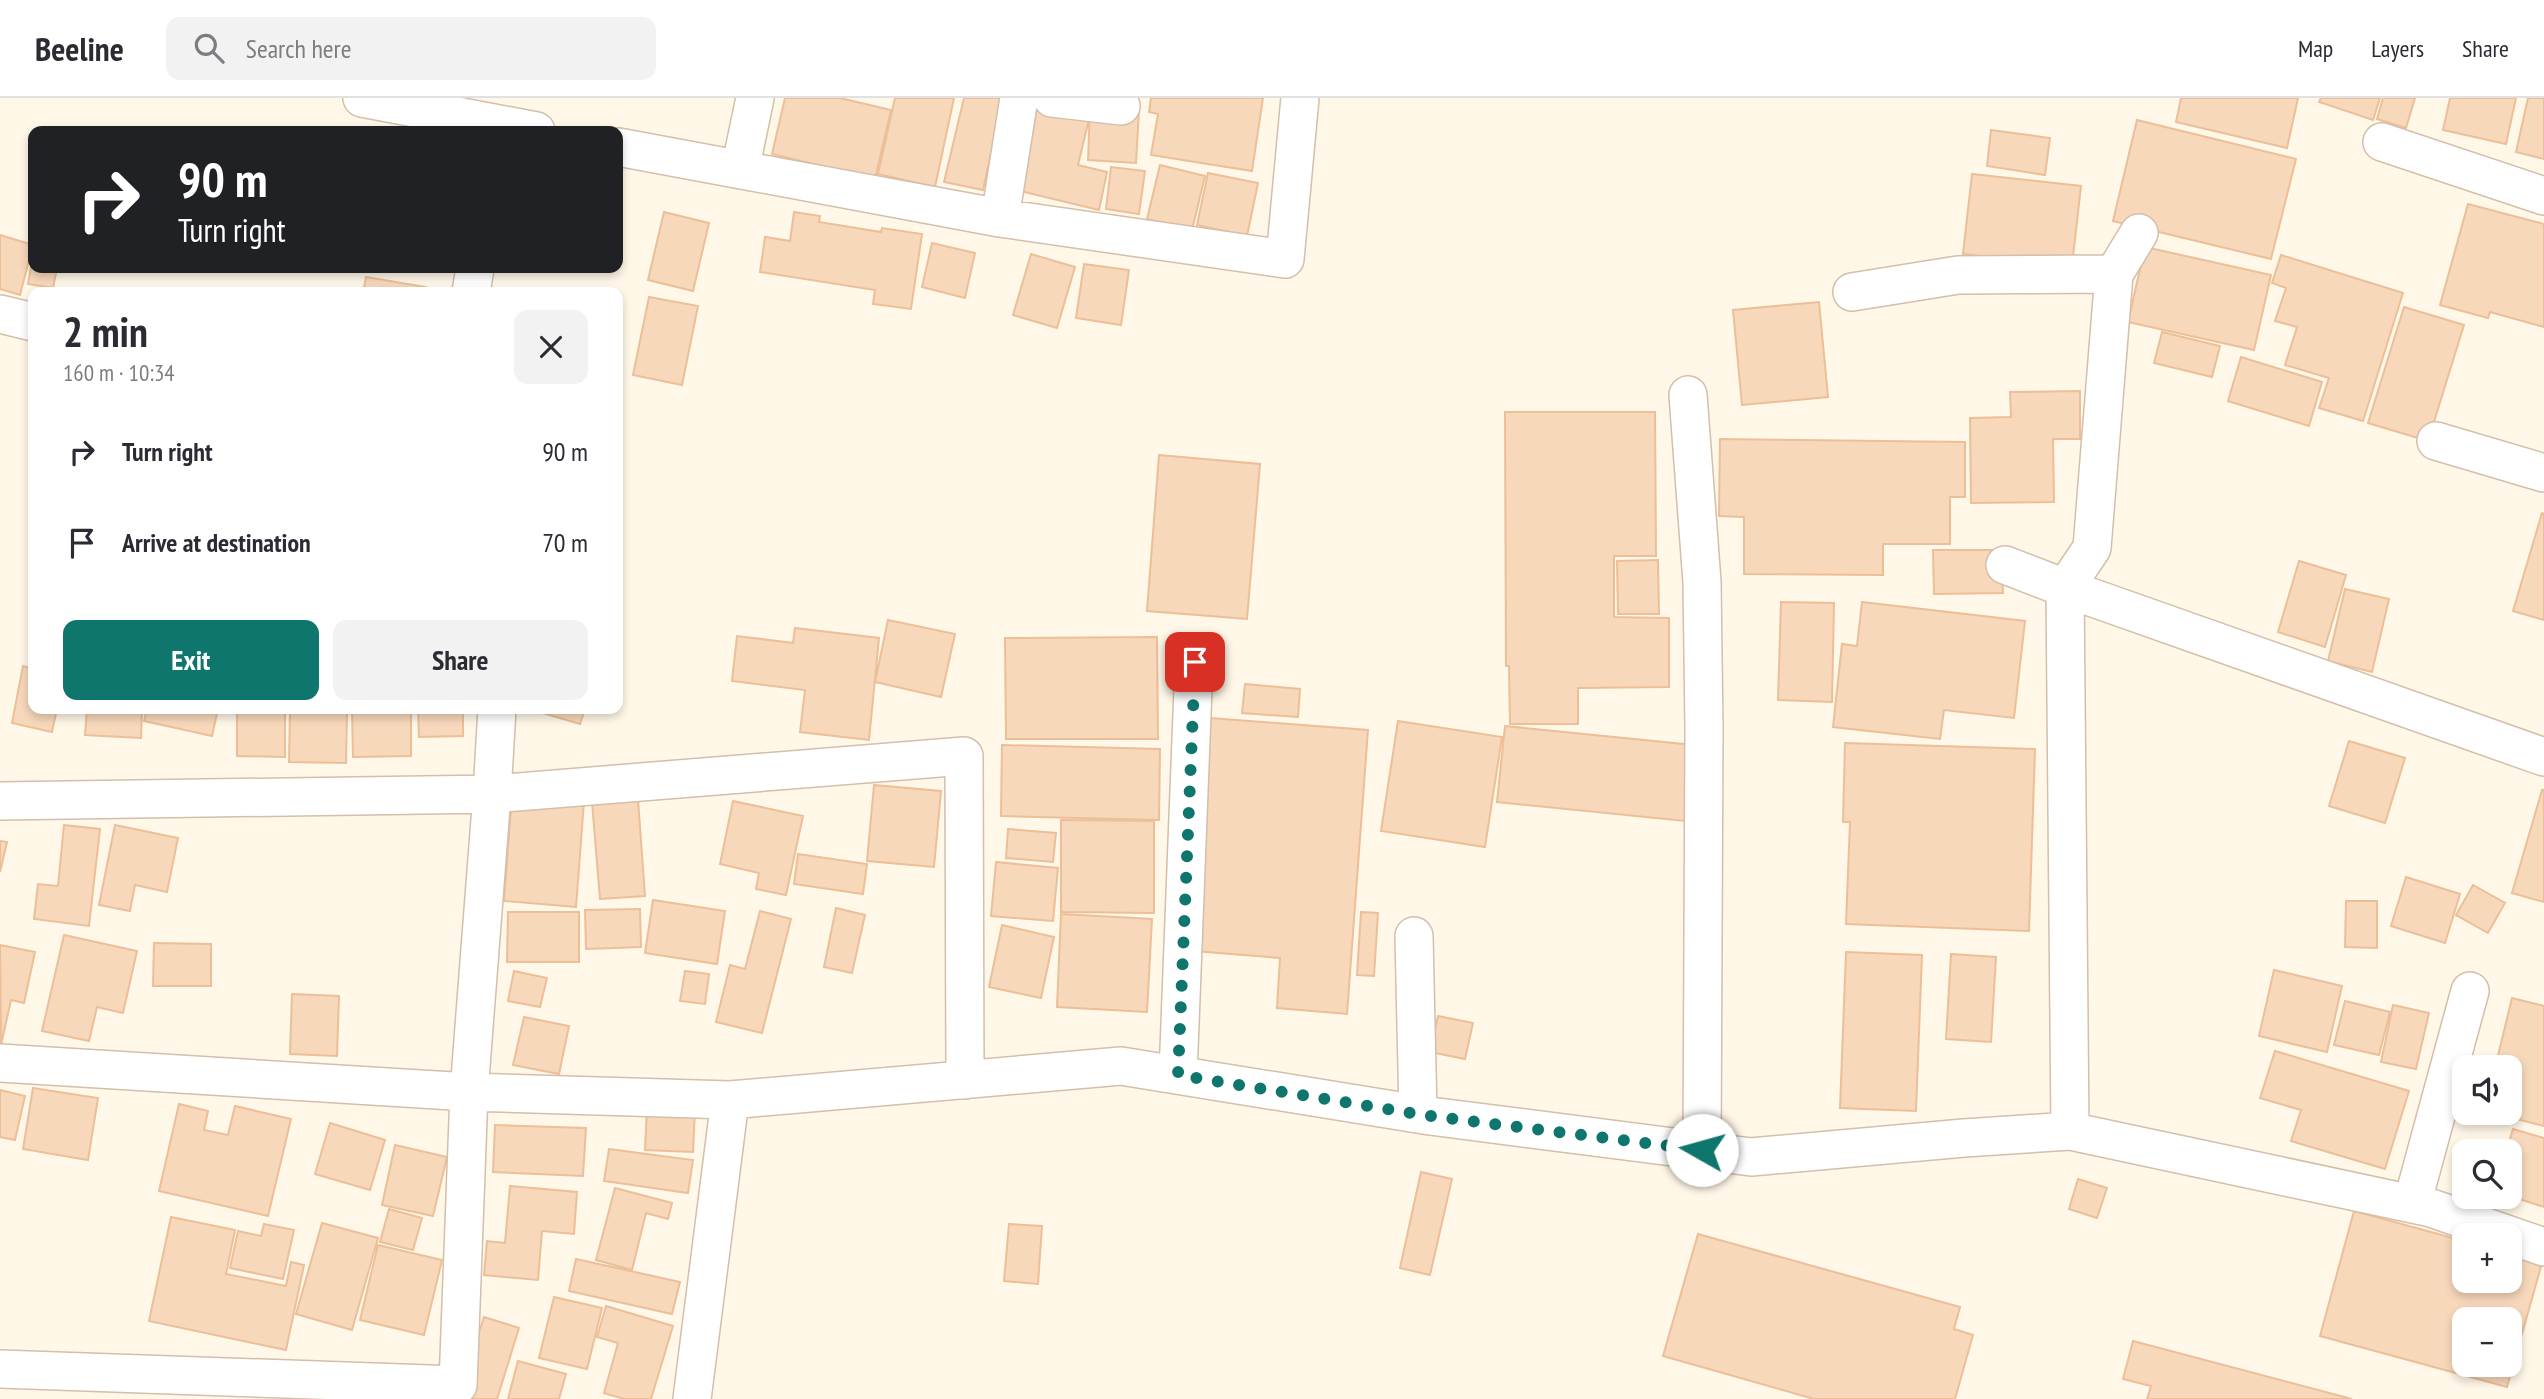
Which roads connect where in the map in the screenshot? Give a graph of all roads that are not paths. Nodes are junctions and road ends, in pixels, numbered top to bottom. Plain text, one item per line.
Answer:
1 (362, 98) edge
2 (755, 98) edge
3 (1019, 98) edge
4 (1052, 98) edge
5 (1300, 98) edge
6 (1121, 106) dead end
7 (501, 118) edge
8 (523, 126) edge
9 (2382, 142) dead end
10 (623, 148) edge
11 (740, 170) junction
12 (2544, 196) edge
13 (1000, 218) junction
14 (2139, 233) dead end
15 (2115, 274) junction
16 (1852, 292) dead end
17 (0, 314) edge
18 (28, 321) edge
19 (1688, 395) dead end
20 (2436, 441) dead end
21 (2544, 474) edge
22 (2006, 565) dead end
23 (2064, 588) junction
24 (1195, 662) dead end
25 (496, 714) edge
26 (2544, 757) edge
27 (492, 794) junction
28 (0, 801) edge
29 (1414, 936) dead end
30 (2470, 991) dead end
31 (0, 1063) edge
32 (1178, 1075) junction
33 (965, 1080) junction
34 (468, 1092) junction
35 (730, 1100) junction
36 (1418, 1114) junction
37 (2070, 1131) junction
38 (1702, 1150) junction
39 (2412, 1204) junction
40 (2544, 1247) edge
41 (0, 1369) edge
42 (456, 1392) edge
43 (692, 1399) edge

1 - 7 street
2 - 11 street
3 - 13 street
4 - 6 street
5 - 13 street
7 - 8 street
9 - 12 street
10 - 11 street
11 - 13 street
14 - 15 street
15 - 16 street
15 - 23 street
17 - 18 street
19 - 38 street
20 - 21 street
22 - 23 street
23 - 26 street
23 - 37 street
24 - 32 street
25 - 27 street
27 - 28 street
27 - 33 street
27 - 34 street
29 - 36 street
30 - 39 street
31 - 34 street
32 - 33 street
32 - 36 street
33 - 35 street
34 - 35 street
34 - 42 street
35 - 43 street
36 - 38 street
37 - 38 street
37 - 39 street
39 - 40 street
41 - 42 street

